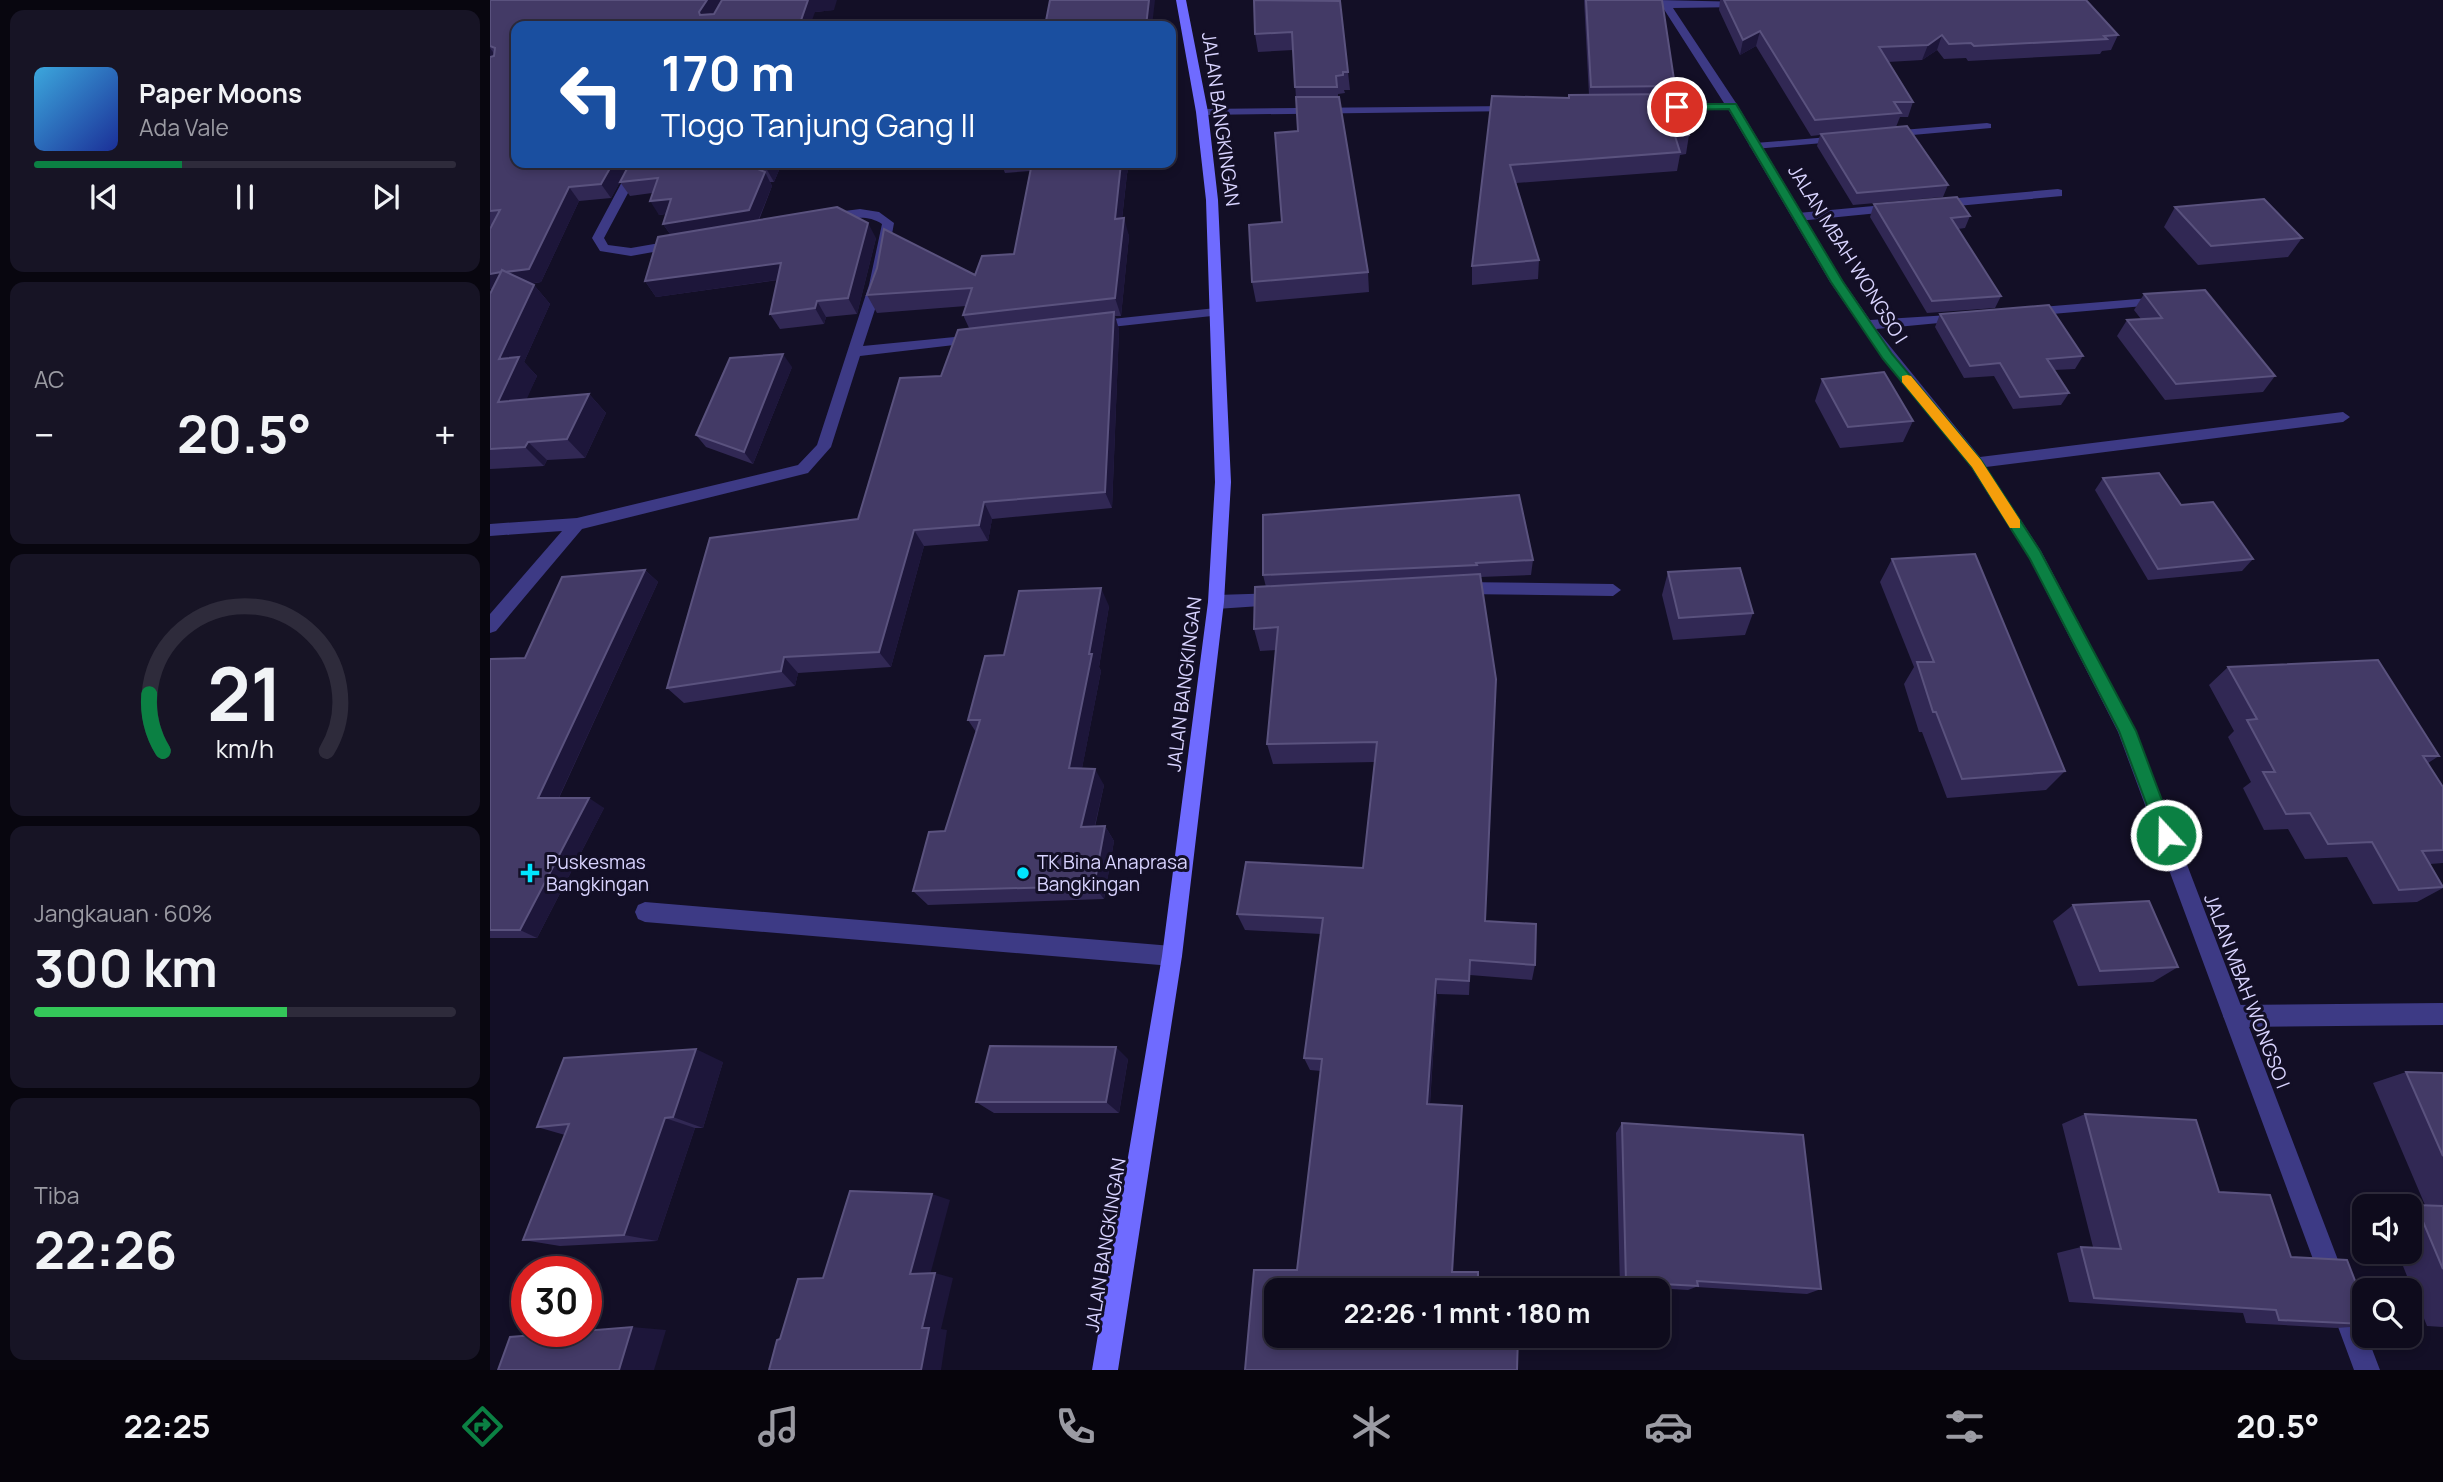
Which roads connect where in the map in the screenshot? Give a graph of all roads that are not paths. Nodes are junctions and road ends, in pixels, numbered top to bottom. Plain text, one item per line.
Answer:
1 (1181, 0) edge
2 (1665, 3) edge
3 (1748, 4) edge
4 (1732, 106) junction
5 (1649, 107) edge
6 (1523, 108) edge
7 (1202, 112) junction
8 (1987, 126) dead end
9 (1878, 135) edge
10 (1851, 138) edge
11 (1755, 146) junction
12 (635, 168) edge
13 (2058, 193) dead end
14 (1921, 206) edge
15 (1908, 207) edge
16 (1798, 217) junction
17 (818, 219) edge
18 (684, 242) edge
19 (2173, 300) edge
20 (1216, 312) junction
21 (2020, 313) edge
22 (1978, 316) edge
23 (1867, 325) junction
24 (1081, 327) edge
25 (988, 337) edge
26 (853, 352) junction
27 (2343, 417) dead end
28 (1976, 463) junction
29 (577, 524) junction
30 (490, 530) edge
31 (1446, 589) edge
32 (1613, 590) dead end
33 (1292, 598) edge
34 (1216, 602) junction
35 (490, 626) edge
36 (645, 912) dead end
37 (1172, 956) junction
38 (2443, 1014) edge
39 (2234, 1016) junction
40 (1105, 1370) edge
41 (2367, 1370) edge

1 - 7 street, JALAN BANGKINGAN
2 - 3 street
2 - 4 street, JALAN MBAH WONGSO I
4 - 5 street
4 - 11 street, JALAN MBAH WONGSO I
6 - 7 street
7 - 20 street, JALAN BANGKINGAN
8 - 9 street
10 - 11 street
11 - 16 street, JALAN MBAH WONGSO I
12 - 18 street
13 - 14 street
15 - 16 street
16 - 23 street, JALAN MBAH WONGSO I
17 - 26 street
19 - 21 street
20 - 24 street
20 - 34 street, JALAN BANGKINGAN
22 - 23 street
23 - 28 street, JALAN MBAH WONGSO I
25 - 26 street
26 - 29 street
27 - 28 street
28 - 39 street, JALAN MBAH WONGSO I
29 - 30 street
29 - 35 street
31 - 32 street
33 - 34 street
34 - 37 street, JALAN BANGKINGAN
36 - 37 street
37 - 40 street, JALAN BANGKINGAN
38 - 39 street
39 - 41 street, JALAN MBAH WONGSO I

